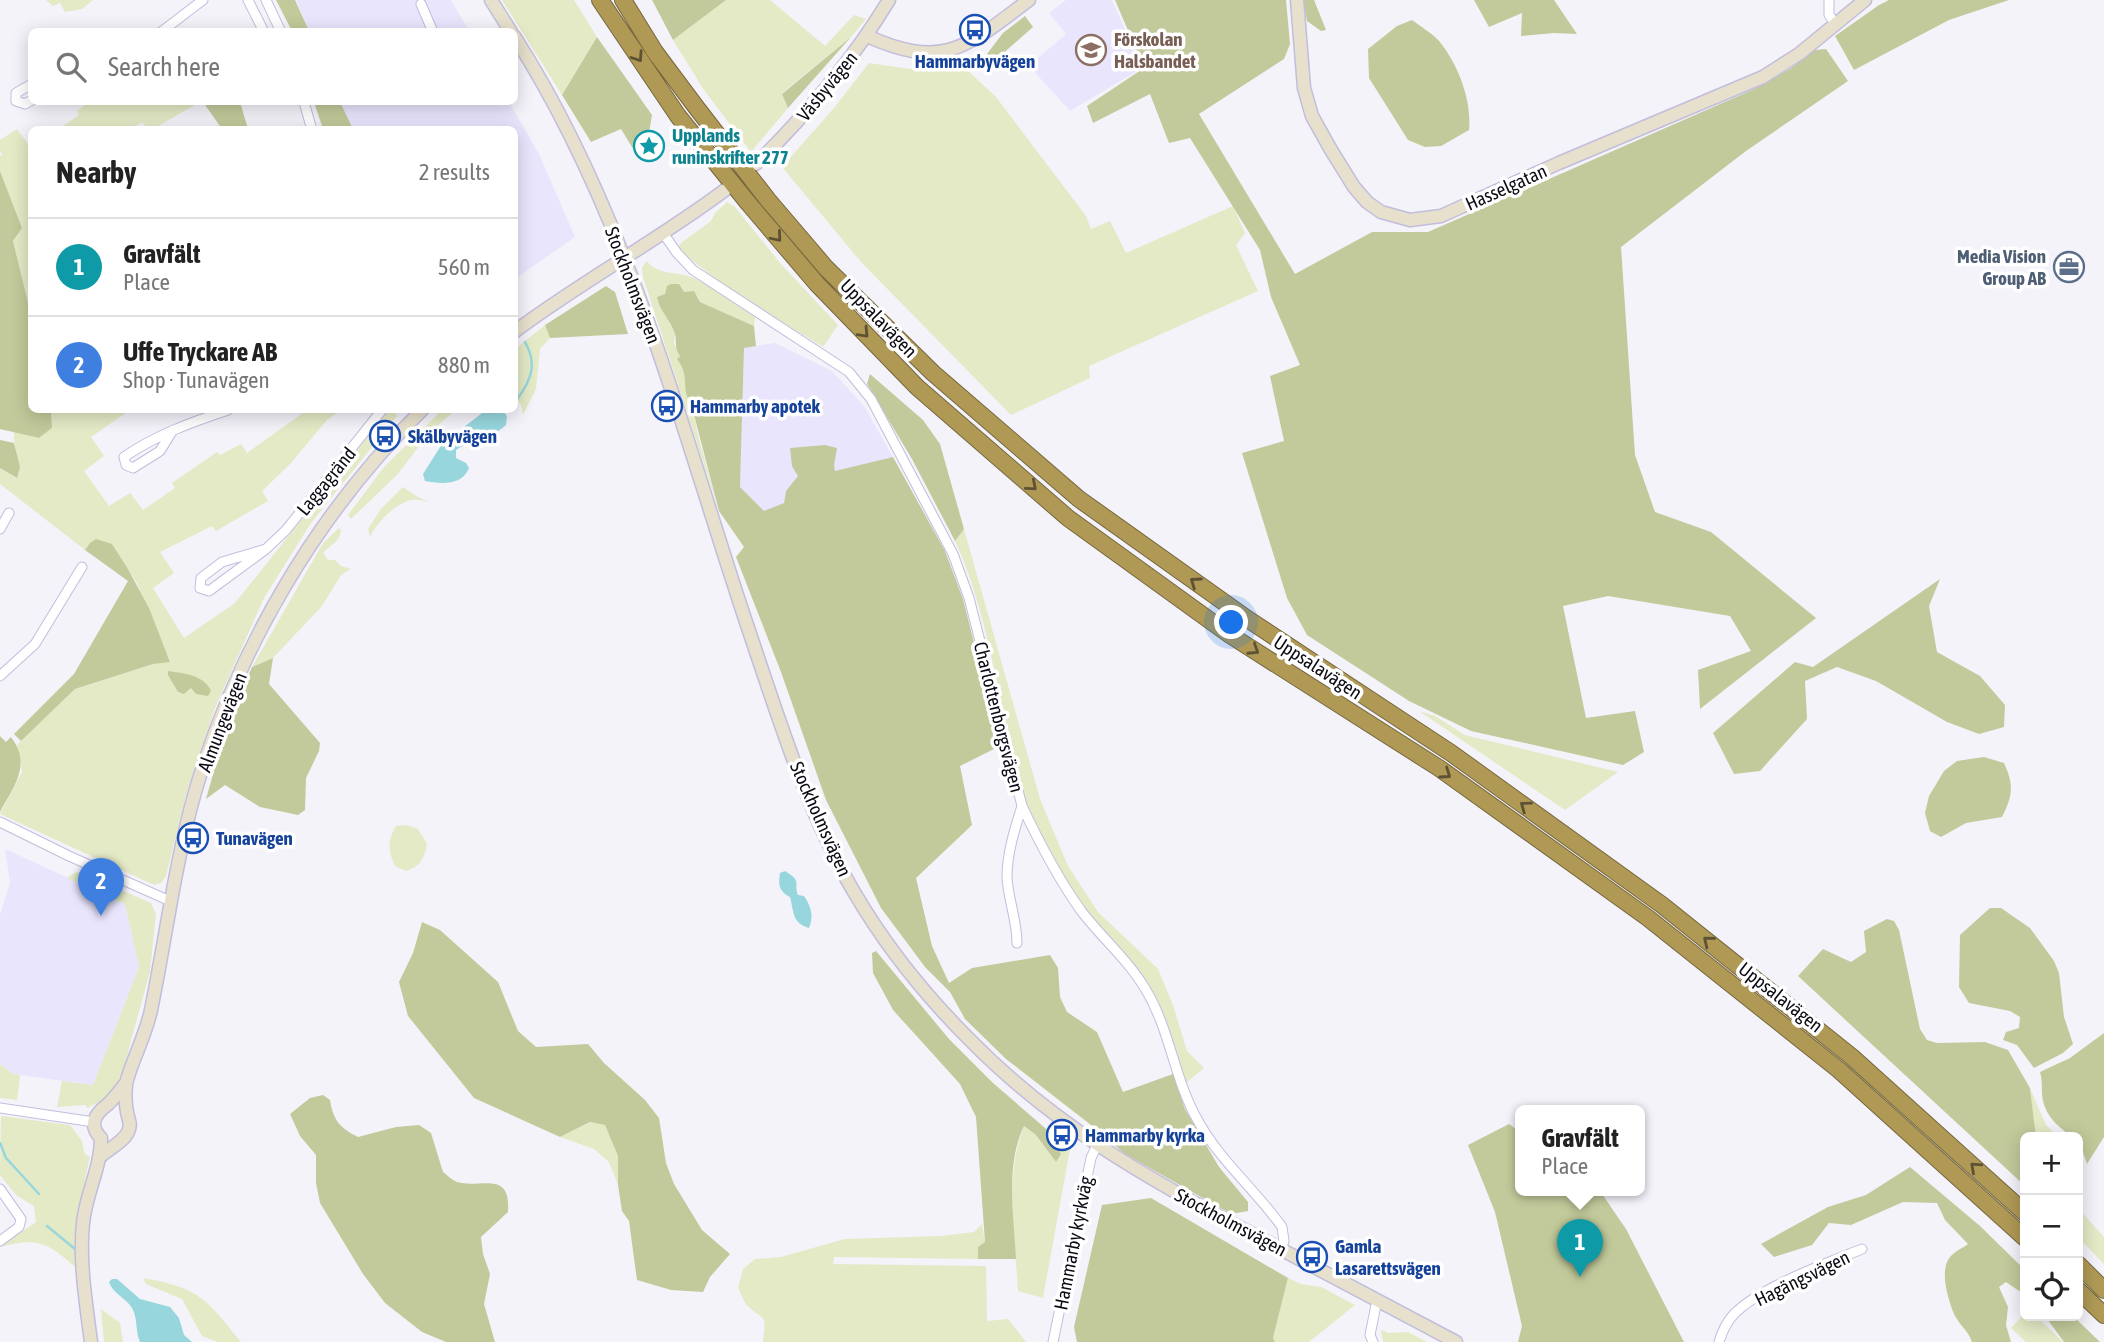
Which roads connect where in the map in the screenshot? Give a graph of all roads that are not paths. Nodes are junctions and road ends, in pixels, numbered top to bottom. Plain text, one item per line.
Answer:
1 (203, 0) edge
2 (248, 0) edge
3 (266, 0) edge
4 (491, 0) edge
5 (600, 0) edge
6 (623, 0) edge
7 (889, 0) edge
8 (1029, 0) edge
9 (1297, 0) edge
10 (1829, 0) edge
11 (1865, 0) edge
12 (423, 1) edge
13 (1835, 23) junction
14 (166, 28) edge
15 (262, 28) edge
16 (279, 28) edge
17 (432, 28) edge
18 (508, 28) edge
19 (867, 36) junction
20 (518, 42) edge
21 (28, 86) edge
22 (28, 102) edge
23 (305, 105) edge
24 (311, 126) edge
25 (756, 164) dead end
26 (725, 190) dead end
27 (663, 233) junction
28 (623, 258) junction
29 (518, 329) edge
30 (220, 413) edge
31 (380, 413) edge
32 (418, 413) edge
33 (173, 430) junction
34 (9, 513) dead end
35 (0, 529) edge
36 (266, 549) junction
37 (82, 567) dead end
38 (0, 676) edge
39 (1022, 806) junction
40 (0, 822) edge
41 (170, 901) junction
42 (1017, 943) dead end
43 (127, 1083) junction
44 (107, 1105) junction
45 (0, 1108) edge
46 (127, 1113) junction
47 (94, 1122) junction
48 (101, 1138) junction
49 (118, 1141) junction
50 (1097, 1145) junction
51 (101, 1156) junction
52 (0, 1189) edge
53 (2020, 1208) edge
54 (2020, 1233) edge
55 (0, 1241) edge
56 (1281, 1249) junction
57 (1862, 1250) dead end
58 (2083, 1269) edge
59 (2104, 1290) edge
60 (2083, 1295) edge
61 (1377, 1300) junction
62 (2104, 1315) edge
63 (91, 1342) edge
64 (1053, 1342) edge
65 (1373, 1342) edge
66 (1456, 1342) edge
67 (1719, 1342) edge

1 - 14 street
2 - 15 street
3 - 16 street
4 - 18 street
5 -> 54 highway, Uppsalavägen
53 -> 6 highway, Uppsalavägen
7 - 19 street, Väsbyvägen
8 - 19 street
9 - 13 street, Hasselgatan
10 - 13 street
11 - 13 street, Hasselgatan
12 - 17 street
19 - 25 street, Väsbyvägen
20 - 28 street, Stockholmsvägen
21 - 22 street
23 - 24 street
26 - 27 street
27 - 28 street
27 - 39 street, Charlottenborgsvägen
28 - 29 street
28 - 50 street, Stockholmsvägen
30 - 33 street
31 - 36 street, Laggagränd
32 - 41 street, Almungevägen
33 - 33 street
34 - 35 street
36 - 36 street, Laggagränd
37 - 38 street
39 - 42 street
39 - 56 street, Charlottenborgsvägen
40 - 41 street
41 - 43 street, Almungevägen
43 - 44 street, Almungevägen
43 - 46 street, Almungevägen
44 - 46 street
44 - 47 street, Almungevägen
45 - 47 street
46 - 49 street, Almungevägen
47 - 48 street
48 - 49 street
48 - 51 street
49 - 51 street
50 - 56 street, Stockholmsvägen
50 - 64 street, Hammarby kyrkväg
51 - 63 street
52 - 55 street
56 - 61 street, Stockholmsvägen
57 - 67 street, Hagängsvägen
58 - 59 highway
60 - 62 highway
61 - 65 street
61 - 66 street, Stockholmsvägen

